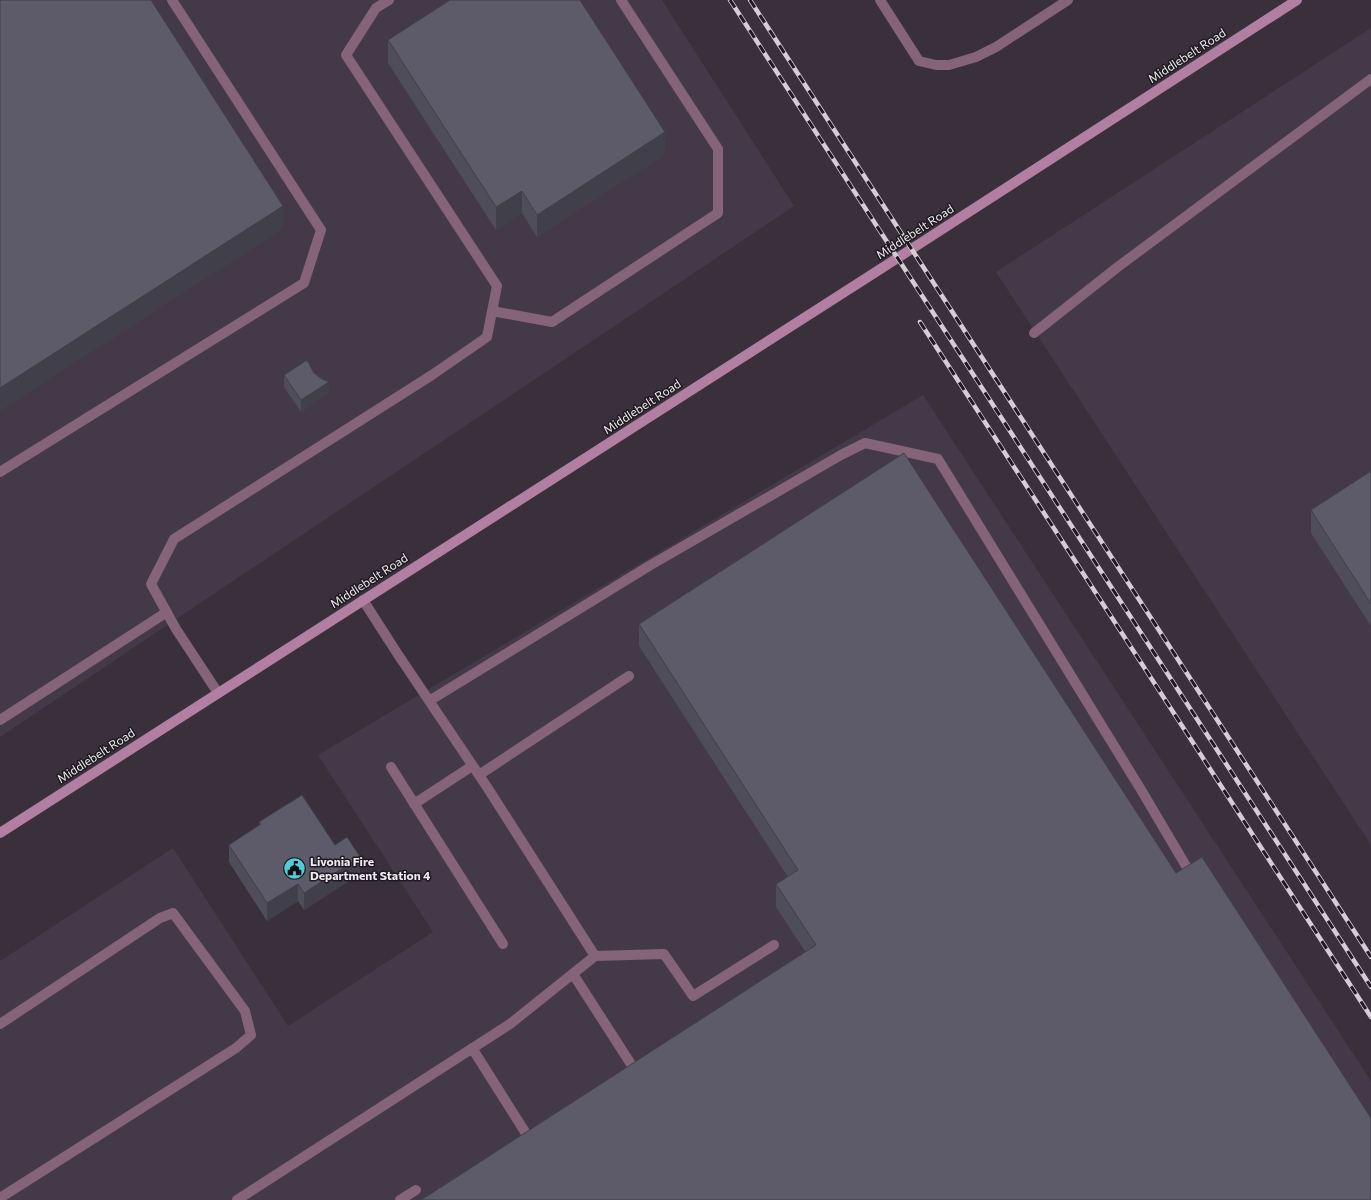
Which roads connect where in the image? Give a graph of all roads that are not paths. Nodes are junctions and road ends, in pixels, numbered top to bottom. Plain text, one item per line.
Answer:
1 (172, 0) edge
2 (390, 0) edge
3 (621, 0) edge
4 (880, 0) edge
5 (1068, 0) edge
6 (1297, 0) edge
7 (1371, 79) edge
8 (492, 311) junction
9 (1034, 333) dead end
10 (0, 472) edge
11 (363, 600) junction
12 (167, 612) junction
13 (629, 676) dead end
14 (218, 693) junction
15 (429, 701) junction
16 (0, 720) edge
17 (472, 766) junction
18 (391, 767) dead end
19 (478, 775) junction
20 (414, 804) junction
21 (0, 833) edge
22 (1188, 871) edge
23 (503, 944) dead end
24 (774, 945) dead end
25 (595, 956) junction
26 (573, 974) junction
27 (0, 1024) edge
28 (472, 1048) junction
29 (638, 1075) edge
30 (532, 1143) edge
31 (416, 1190) dead end
32 (0, 1198) edge
33 (237, 1200) edge
34 (400, 1200) edge

1 - 10 lane
2 - 8 lane
3 - 8 lane
4 - 5 lane
6 - 11 main road, Middlebelt Road
7 - 9 lane
8 - 12 lane
11 - 14 main road, Middlebelt Road
11 - 15 lane
12 - 14 lane
12 - 16 lane
13 - 19 lane
14 - 21 main road, Middlebelt Road
15 - 17 lane
15 - 22 lane
17 - 19 lane
17 - 20 lane
18 - 20 lane
19 - 25 lane
20 - 23 lane
24 - 25 lane
25 - 26 lane
26 - 28 lane
26 - 29 lane
27 - 32 lane
28 - 30 lane
28 - 33 lane
31 - 34 lane

